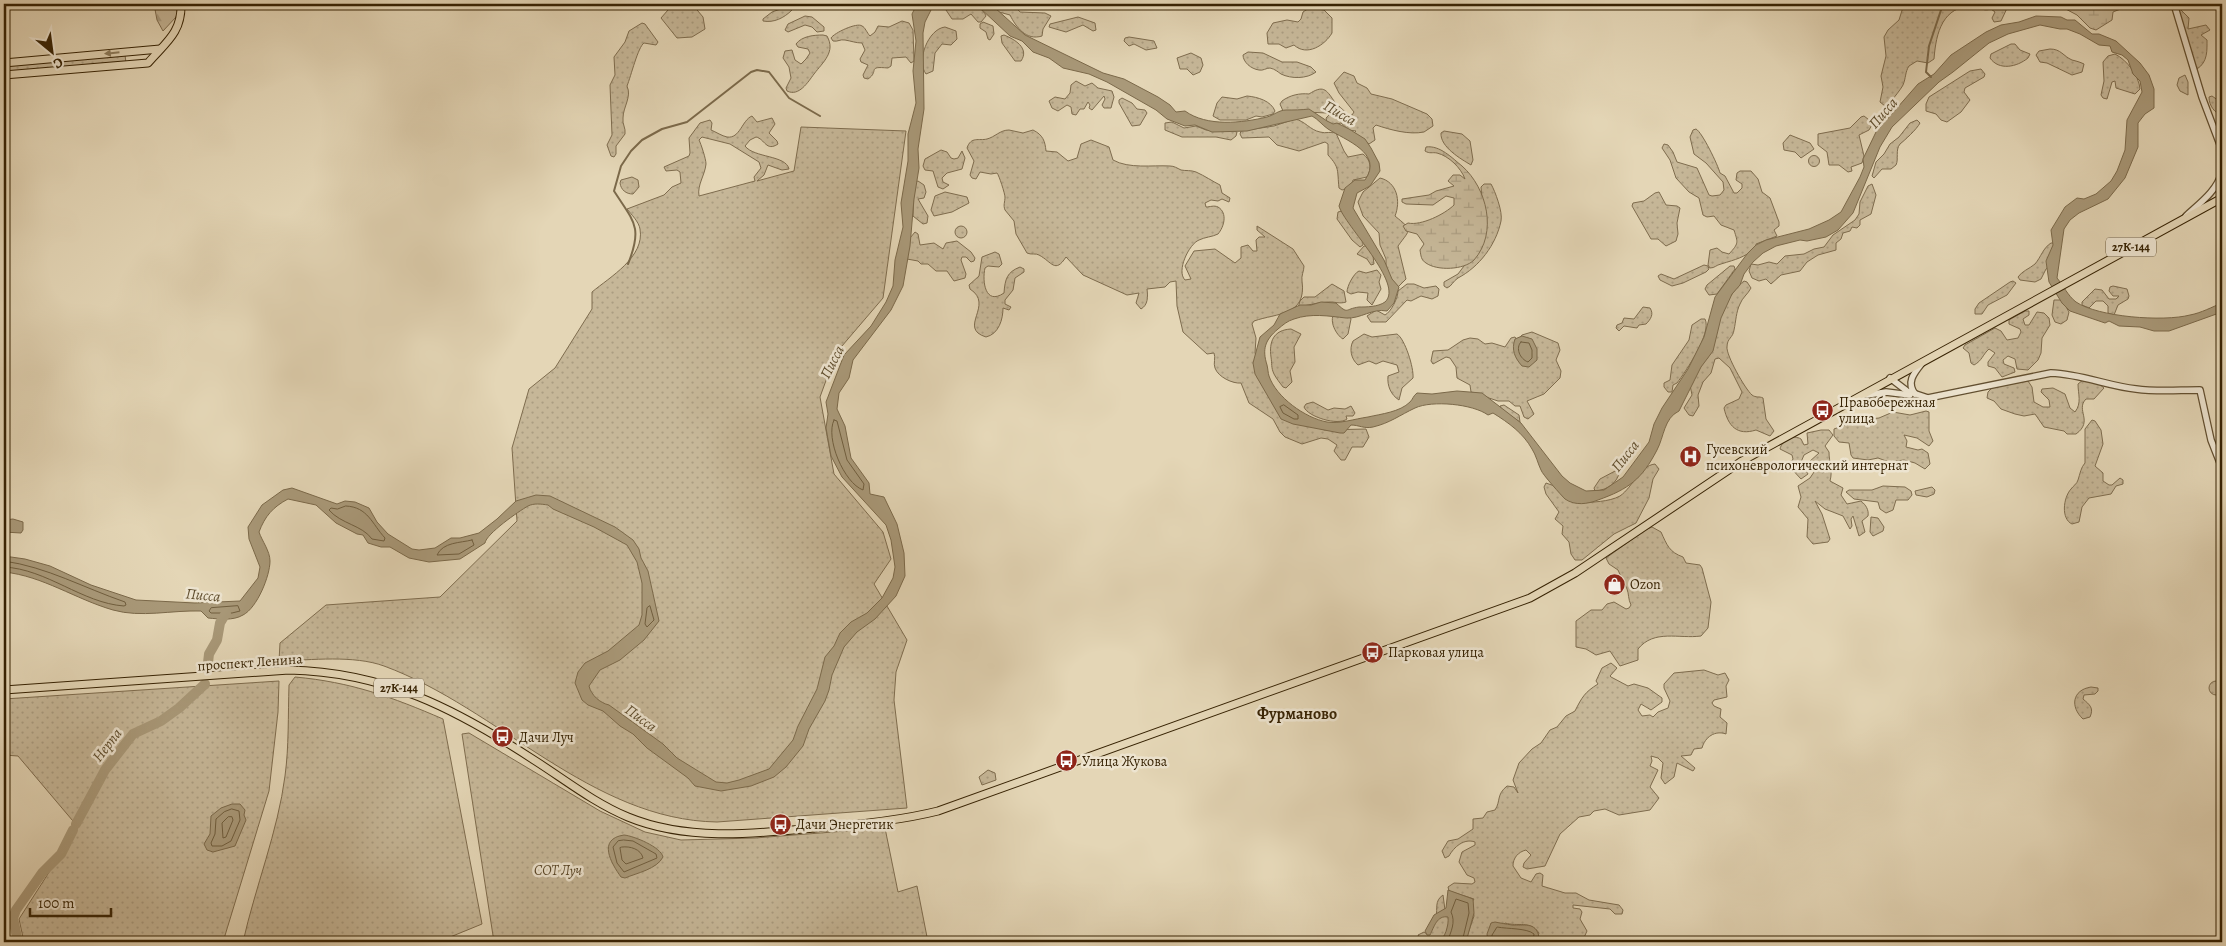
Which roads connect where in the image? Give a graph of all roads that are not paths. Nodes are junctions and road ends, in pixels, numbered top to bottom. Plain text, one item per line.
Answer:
1 (181, 4) edge
2 (2174, 4) edge
3 (160, 49) junction
4 (4, 63) edge
5 (4, 75) edge
6 (2222, 151) edge
7 (2222, 172) edge
8 (2222, 198) edge
9 (2181, 220) junction
10 (1927, 358) junction
11 (1890, 378) junction
12 (1917, 396) junction
13 (1853, 399) junction
14 (2222, 468) edge
15 (4, 690) edge

1 - 3 main road
2 - 6 street
3 -> 4 main road
3 - 5 main road
7 - 9 street
8 - 9 main road, 27К-144
9 - 10 main road, 27К-144
10 - 11 main road, 27К-144
10 - 12 street
11 - 12 street
11 - 13 main road, 27К-144
12 - 13 street
12 - 14 street
13 - 15 main road, проспект Ленина / 27К-144

